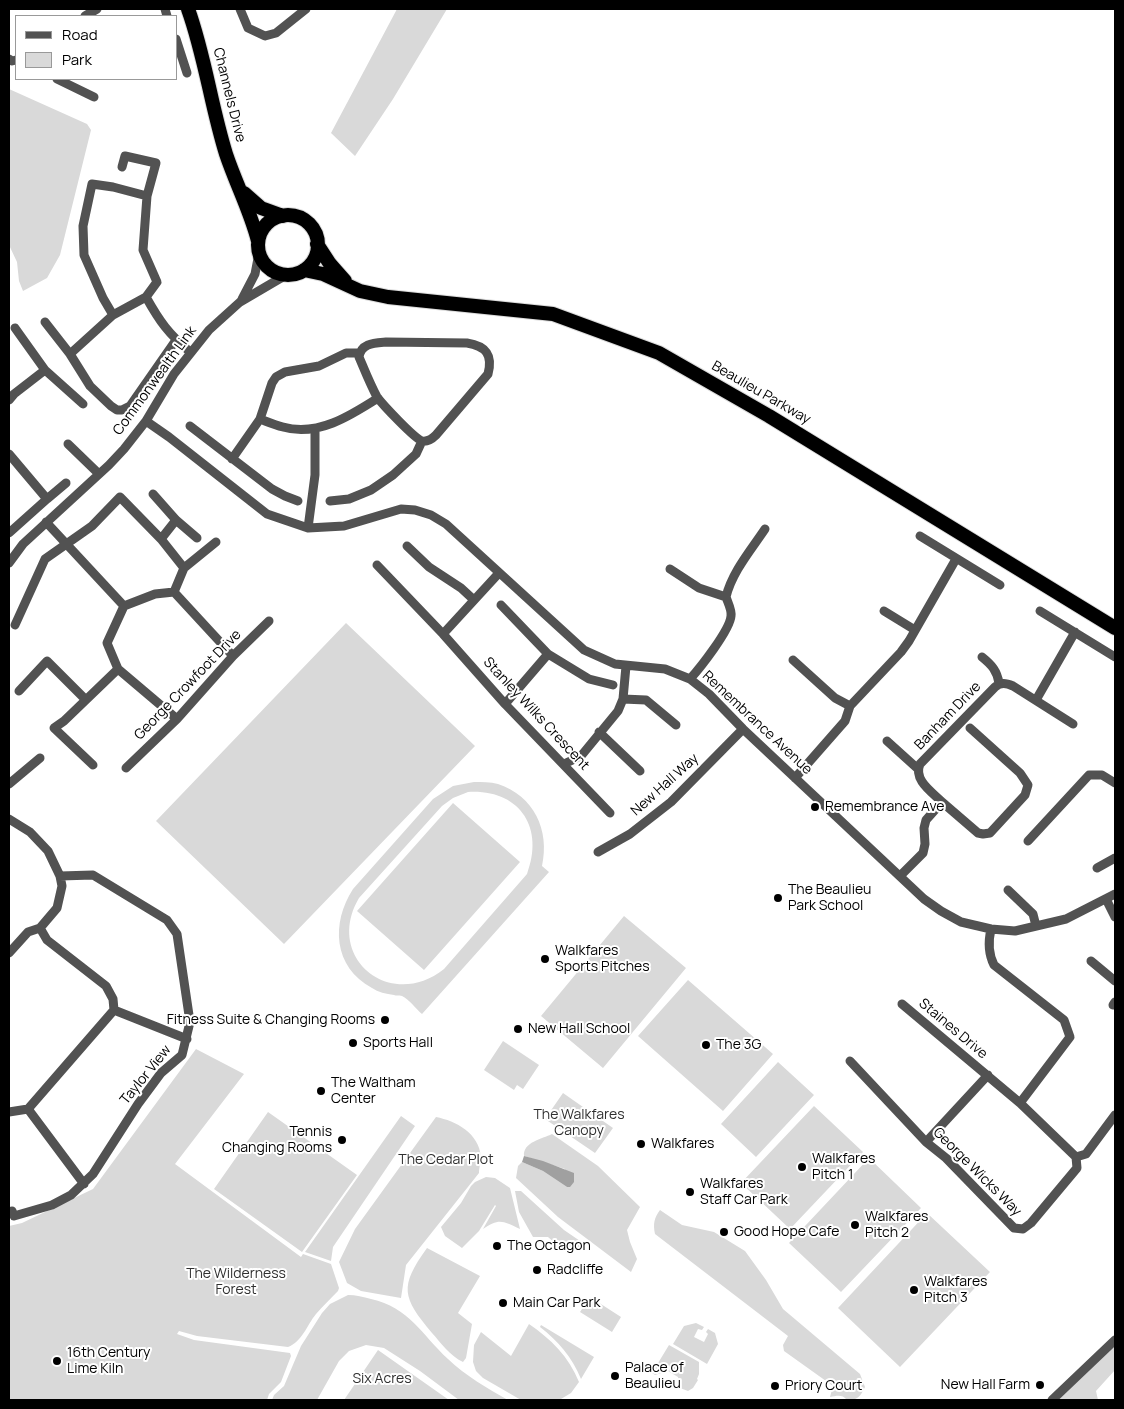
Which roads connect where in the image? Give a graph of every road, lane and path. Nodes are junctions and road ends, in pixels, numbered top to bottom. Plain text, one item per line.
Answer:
1 (188, 9) edge
2 (240, 9) edge
3 (306, 9) edge
4 (178, 44) edge
5 (188, 73) dead end
6 (59, 80) edge
7 (94, 96) dead end
8 (122, 167) dead end
9 (240, 188) junction
10 (148, 196) junction
11 (283, 216) junction
12 (317, 244) junction
13 (259, 247) junction
14 (304, 270) junction
15 (286, 275) junction
16 (353, 287) junction
17 (146, 297) junction
18 (240, 302) junction
19 (113, 314) junction
20 (45, 322) dead end
21 (15, 328) dead end
22 (176, 340) junction
23 (190, 352) junction
24 (360, 353) junction
25 (70, 354) junction
26 (45, 370) junction
27 (378, 398) junction
28 (9, 400) edge
29 (84, 404) dead end
30 (260, 419) junction
31 (146, 421) junction
32 (190, 426) dead end
33 (315, 429) junction
34 (422, 441) junction
35 (68, 444) dead end
36 (9, 454) edge
37 (232, 459) junction
38 (98, 474) junction
39 (66, 484) dead end
40 (153, 494) dead end
41 (47, 498) junction
42 (298, 501) dead end
43 (330, 502) dead end
44 (176, 520) junction
45 (46, 522) junction
46 (308, 528) junction
47 (765, 529) dead end
48 (9, 533) edge
49 (920, 536) dead end
50 (161, 538) junction
51 (197, 538) dead end
52 (216, 542) dead end
53 (67, 545) junction
54 (407, 546) dead end
55 (956, 559) junction
56 (9, 562) edge
57 (377, 565) dead end
58 (184, 568) junction
59 (670, 569) dead end
60 (499, 573) junction
61 (1000, 585) dead end
62 (174, 592) junction
63 (726, 597) junction
64 (474, 600) junction
65 (501, 605) dead end
66 (124, 606) junction
67 (884, 611) dead end
68 (1040, 611) dead end
69 (270, 621) dead end
70 (15, 625) dead end
71 (1115, 628) edge
72 (916, 630) junction
73 (1075, 632) junction
74 (443, 634) junction
75 (548, 654) junction
76 (233, 656) junction
77 (982, 657) dead end
78 (1115, 657) edge
79 (793, 660) dead end
80 (626, 666) junction
81 (118, 668) junction
82 (690, 679) junction
83 (999, 683) junction
84 (613, 684) dead end
85 (19, 690) dead end
86 (85, 699) junction
87 (623, 699) junction
88 (1036, 700) junction
89 (505, 704) junction
90 (850, 706) junction
91 (177, 719) junction
92 (1073, 724) dead end
93 (676, 725) dead end
94 (970, 728) dead end
95 (743, 729) junction
96 (599, 732) junction
97 (887, 741) dead end
98 (40, 758) dead end
99 (564, 764) junction
100 (93, 765) dead end
101 (126, 768) dead end
102 (918, 769) junction
103 (640, 771) dead end
104 (795, 778) junction
105 (1115, 783) edge
106 (9, 784) edge
107 (942, 802) junction
108 (610, 813) dead end
109 (9, 819) edge
110 (1028, 842) dead end
111 (598, 852) dead end
112 (1115, 858) edge
113 (1097, 868) dead end
114 (60, 876) junction
115 (900, 876) junction
116 (1008, 890) dead end
117 (1115, 894) edge
118 (1106, 899) junction
119 (1115, 917) edge
120 (1036, 926) junction
121 (40, 928) junction
122 (991, 929) junction
123 (9, 953) edge
124 (1091, 961) dead end
125 (1115, 981) edge
126 (902, 1004) dead end
127 (114, 1010) junction
128 (187, 1039) junction
129 (850, 1061) dead end
130 (988, 1075) junction
131 (1020, 1102) junction
132 (28, 1109) junction
133 (9, 1112) edge
134 (1115, 1115) edge
135 (926, 1142) junction
136 (1076, 1156) junction
137 (84, 1184) junction
138 (12, 1211) dead end
139 (1115, 1340) edge
140 (1052, 1400) edge

1 - 9 highway, Channels Drive
2 - 3 street
4 - 5 street
6 - 7 street
8 - 10 street
9 - 11 highway, Channels Drive
9 - 13 highway, Channels Drive
10 - 17 street
10 - 19 street
11 - 12 highway
11 - 13 highway
12 - 14 highway
12 - 16 highway, Beaulieu Parkway
13 - 15 highway
13 - 18 street, Commonwealth Link
14 - 15 highway
14 - 16 highway, Beaulieu Parkway
15 - 18 street, Commonwealth Link
16 - 71 highway, Beaulieu Parkway
17 - 19 street
17 - 22 street
18 - 23 street, Commonwealth Link
19 - 25 street
20 - 25 street
21 - 26 street
22 - 23 street
22 - 25 street
23 - 31 street, Commonwealth Link
24 - 27 street
24 - 30 street
24 - 34 street
26 - 28 street
26 - 29 street
27 - 33 street
27 - 34 street
30 - 33 street
30 - 37 street
31 - 38 street, Commonwealth Link
31 - 46 street, Remembrance Avenue
32 - 37 street
33 - 46 street
34 - 43 street
35 - 38 street
36 - 41 street
37 - 42 street
38 - 45 street, Commonwealth Link
39 - 41 street
40 - 44 street
41 - 48 street
44 - 50 street
44 - 51 street
45 - 53 street
45 - 56 street, Commonwealth Link
46 - 60 street, Remembrance Avenue
47 - 63 street
49 - 55 street
50 - 53 street
50 - 58 street
52 - 58 street
53 - 66 street
53 - 70 street
54 - 64 street
55 - 61 street
55 - 72 street
57 - 74 street, Stanley Wilks Crescent
58 - 62 street
59 - 63 street
60 - 64 street
60 - 80 street, Remembrance Avenue
62 - 66 street
62 - 76 street
63 - 82 street
64 - 74 street
65 - 75 street
66 - 81 street
67 - 72 street
68 - 73 street
69 - 76 street, George Crowfoot Drive
72 - 90 street
73 - 78 street
73 - 88 street
74 - 89 street, Stanley Wilks Crescent
75 - 84 street
75 - 89 street
76 - 91 street, George Crowfoot Drive
77 - 83 street, Banham Drive
79 - 90 street
80 - 82 street, Remembrance Avenue
80 - 87 street
81 - 86 street
81 - 91 street
82 - 95 street, Remembrance Avenue
83 - 88 street, Banham Drive
83 - 102 street, Banham Drive
85 - 86 street
86 - 100 street
87 - 93 street
87 - 96 street
88 - 92 street, Banham Drive
89 - 99 street, Stanley Wilks Crescent
90 - 104 street
91 - 101 street, George Crowfoot Drive
94 - 107 street, Banham Drive
95 - 104 street, Remembrance Avenue
95 - 111 street, New Hall Way
96 - 99 street
96 - 103 street
97 - 102 street, Banham Drive
98 - 106 street
99 - 108 street, Stanley Wilks Crescent
102 - 107 street, Banham Drive
104 - 115 street, Remembrance Avenue
105 - 110 street
107 - 115 street
109 - 114 street
112 - 113 street
114 - 121 street
114 - 128 street, Taylor View
115 - 122 street, Remembrance Avenue
116 - 120 street
117 - 118 street, Remembrance Avenue
118 - 119 street
118 - 120 street, Remembrance Avenue
120 - 122 street, Remembrance Avenue
121 - 123 street
121 - 127 street
122 - 131 street
124 - 125 street
126 - 130 street, Staines Drive
127 - 128 street
127 - 132 street
128 - 137 street, Taylor View
129 - 135 street, George Wicks Way
130 - 131 street, Staines Drive
130 - 135 street, Staines Drive
131 - 136 street
132 - 133 street
132 - 137 street
134 - 136 street
135 - 136 street, George Wicks Way
137 - 138 street, Taylor View
139 - 140 street

